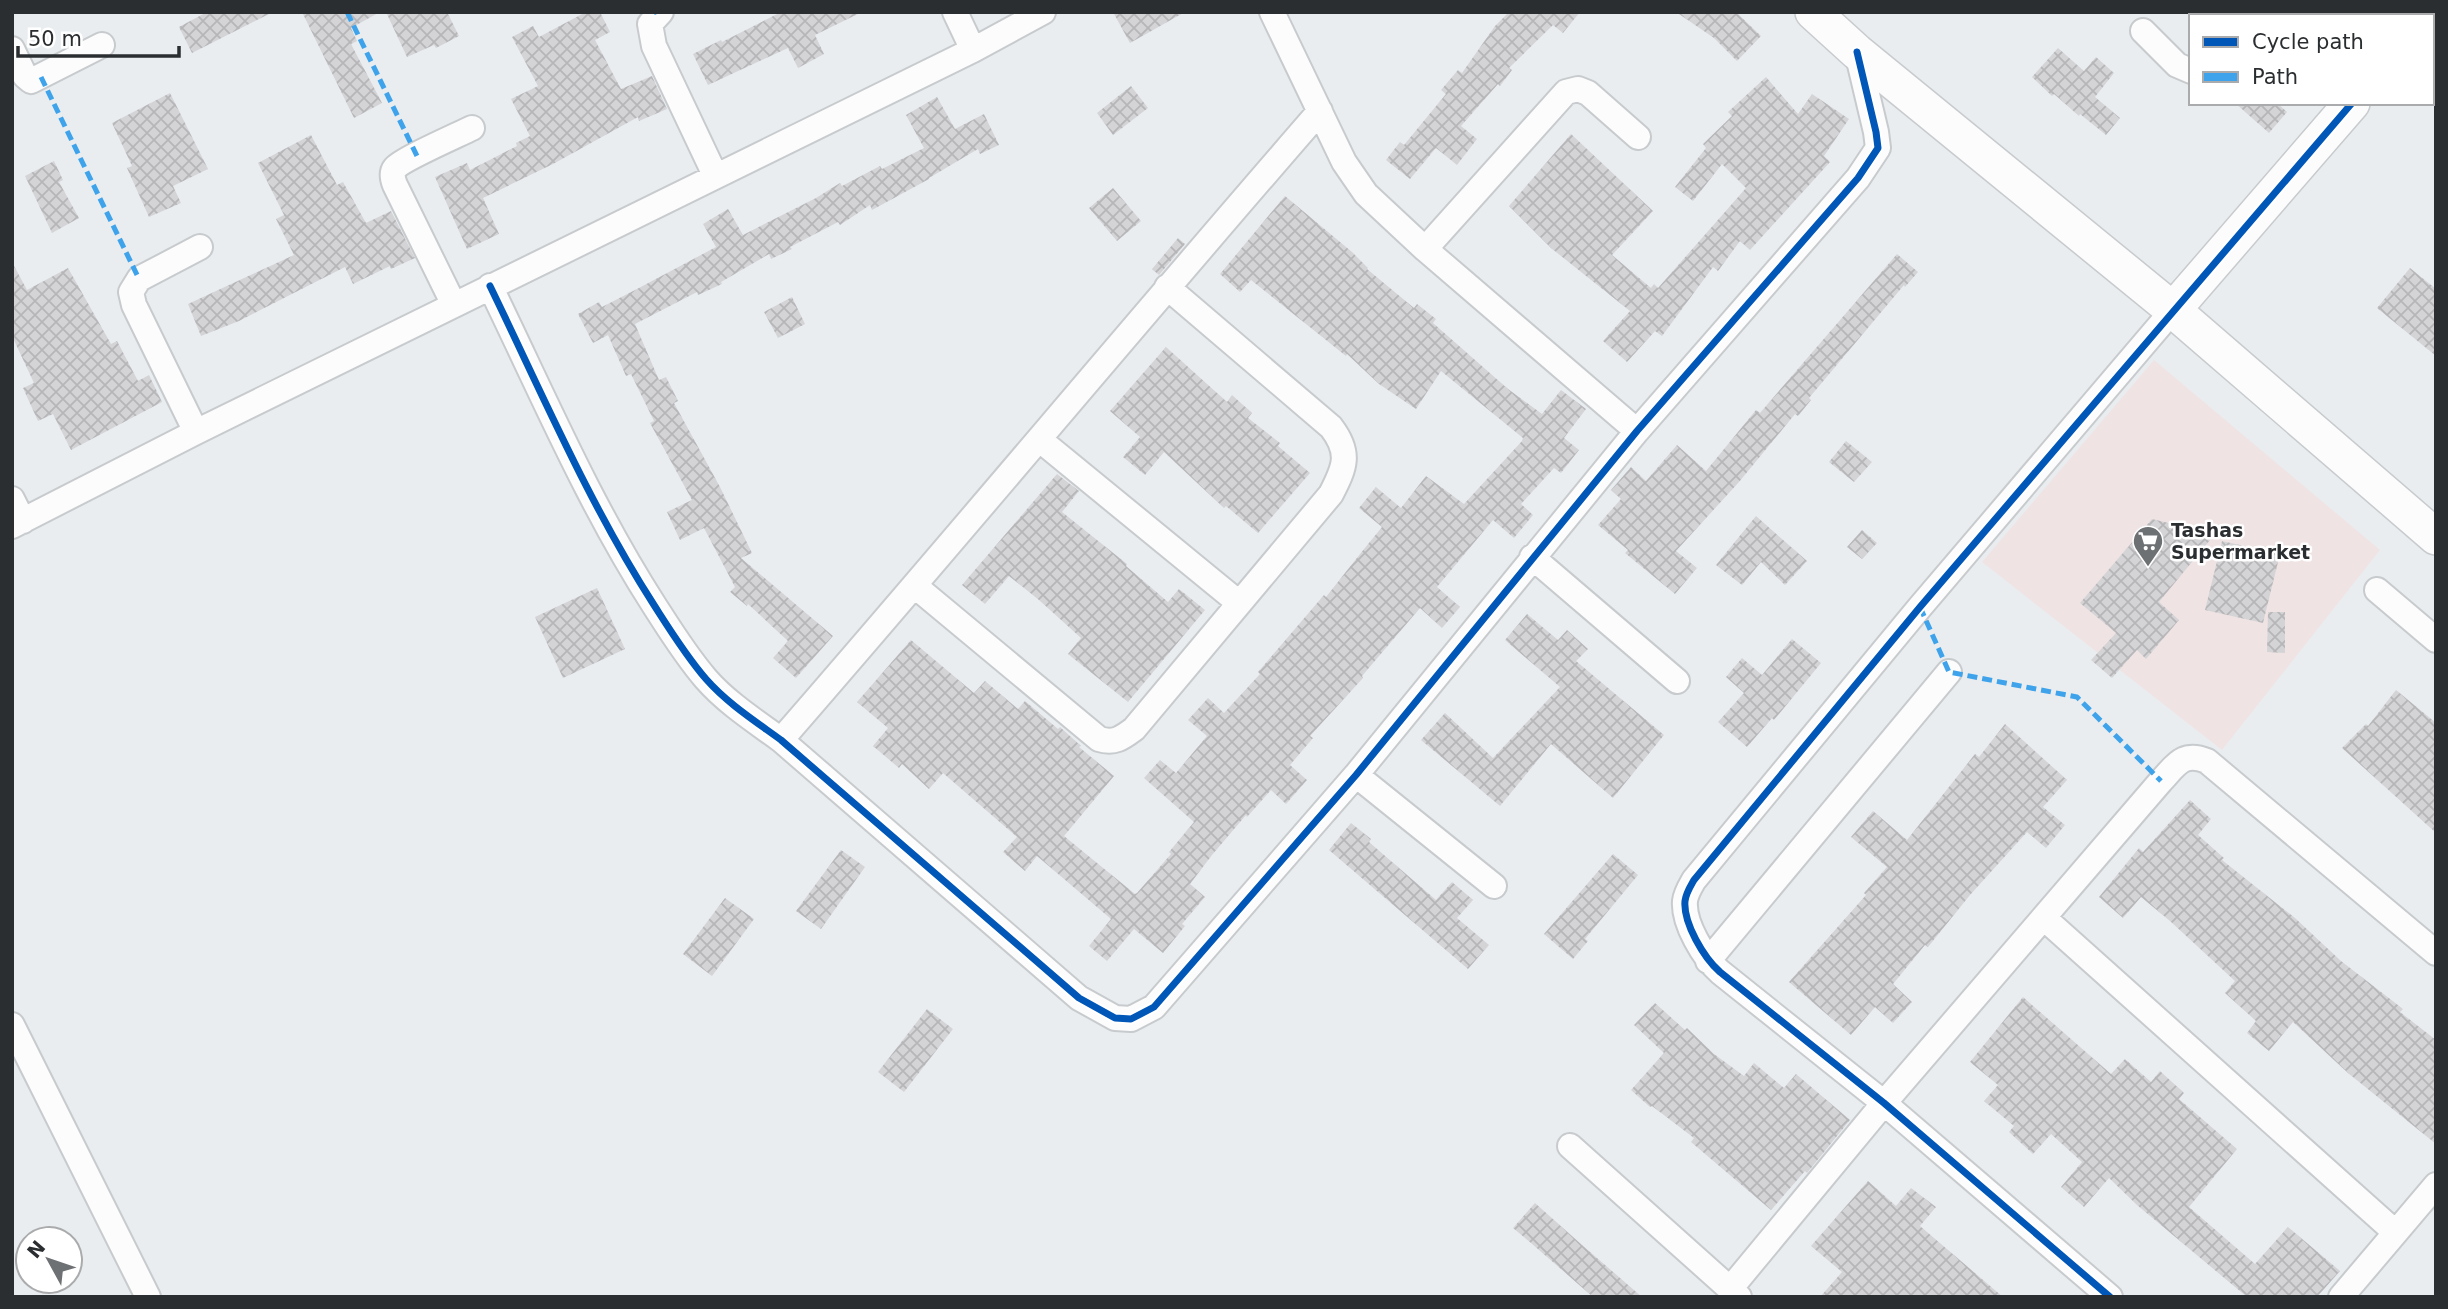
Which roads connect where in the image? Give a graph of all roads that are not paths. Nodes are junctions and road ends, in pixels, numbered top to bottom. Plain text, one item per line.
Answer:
1 (661, 12) edge
2 (955, 12) edge
3 (1043, 12) edge
4 (1272, 12) edge
5 (1813, 12) edge
6 (2143, 31) dead end
7 (102, 45) dead end
8 (12, 49) edge
9 (973, 50) junction
10 (1857, 52) junction
11 (2189, 70) edge
12 (2350, 105) edge
13 (1320, 111) junction
14 (472, 128) dead end
15 (1638, 137) dead end
16 (715, 175) junction
17 (200, 247) dead end
18 (1425, 249) junction
19 (490, 286) junction
20 (1167, 287) junction
21 (454, 305) junction
22 (2173, 310) junction
23 (1637, 431) junction
24 (196, 432) junction
25 (1040, 440) junction
26 (16, 516) edge
27 (2436, 537) edge
28 (1532, 557) junction
29 (915, 586) junction
30 (2377, 590) dead end
31 (1240, 603) junction
32 (2436, 640) edge
33 (1950, 672) dead end
34 (1677, 681) dead end
35 (780, 740) junction
36 (1356, 775) junction
37 (1494, 886) dead end
38 (2044, 918) junction
39 (2434, 947) edge
40 (1708, 961) junction
41 (12, 1025) edge
42 (1884, 1103) junction
43 (1570, 1146) dead end
44 (2436, 1185) edge
45 (2395, 1233) junction
46 (1735, 1293) edge
47 (148, 1297) edge
48 (2110, 1297) edge
49 (2341, 1297) edge

1 - 16 street
2 - 9 street
3 - 9 street
4 - 13 street
5 - 10 street
6 - 11 street
7 - 8 street
9 - 16 street
10 - 22 street
10 - 23 street
12 - 22 street
13 - 18 street
13 - 20 street
14 - 21 street
15 - 18 street
16 - 19 street
17 - 24 street
18 - 23 street
19 - 21 street
19 - 35 street
20 - 25 street
20 - 31 street
21 - 24 street
22 - 27 street
22 - 40 street
23 - 28 street
24 - 26 street
25 - 29 street
25 - 31 street
28 - 34 street
28 - 36 street
29 - 31 street
29 - 35 street
30 - 32 street
33 - 40 street
35 - 36 street
36 - 37 street
38 - 39 street
38 - 42 street
38 - 45 street
40 - 42 street
41 - 47 street
42 - 46 street
42 - 48 street
43 - 46 street
44 - 45 street
45 - 49 street

